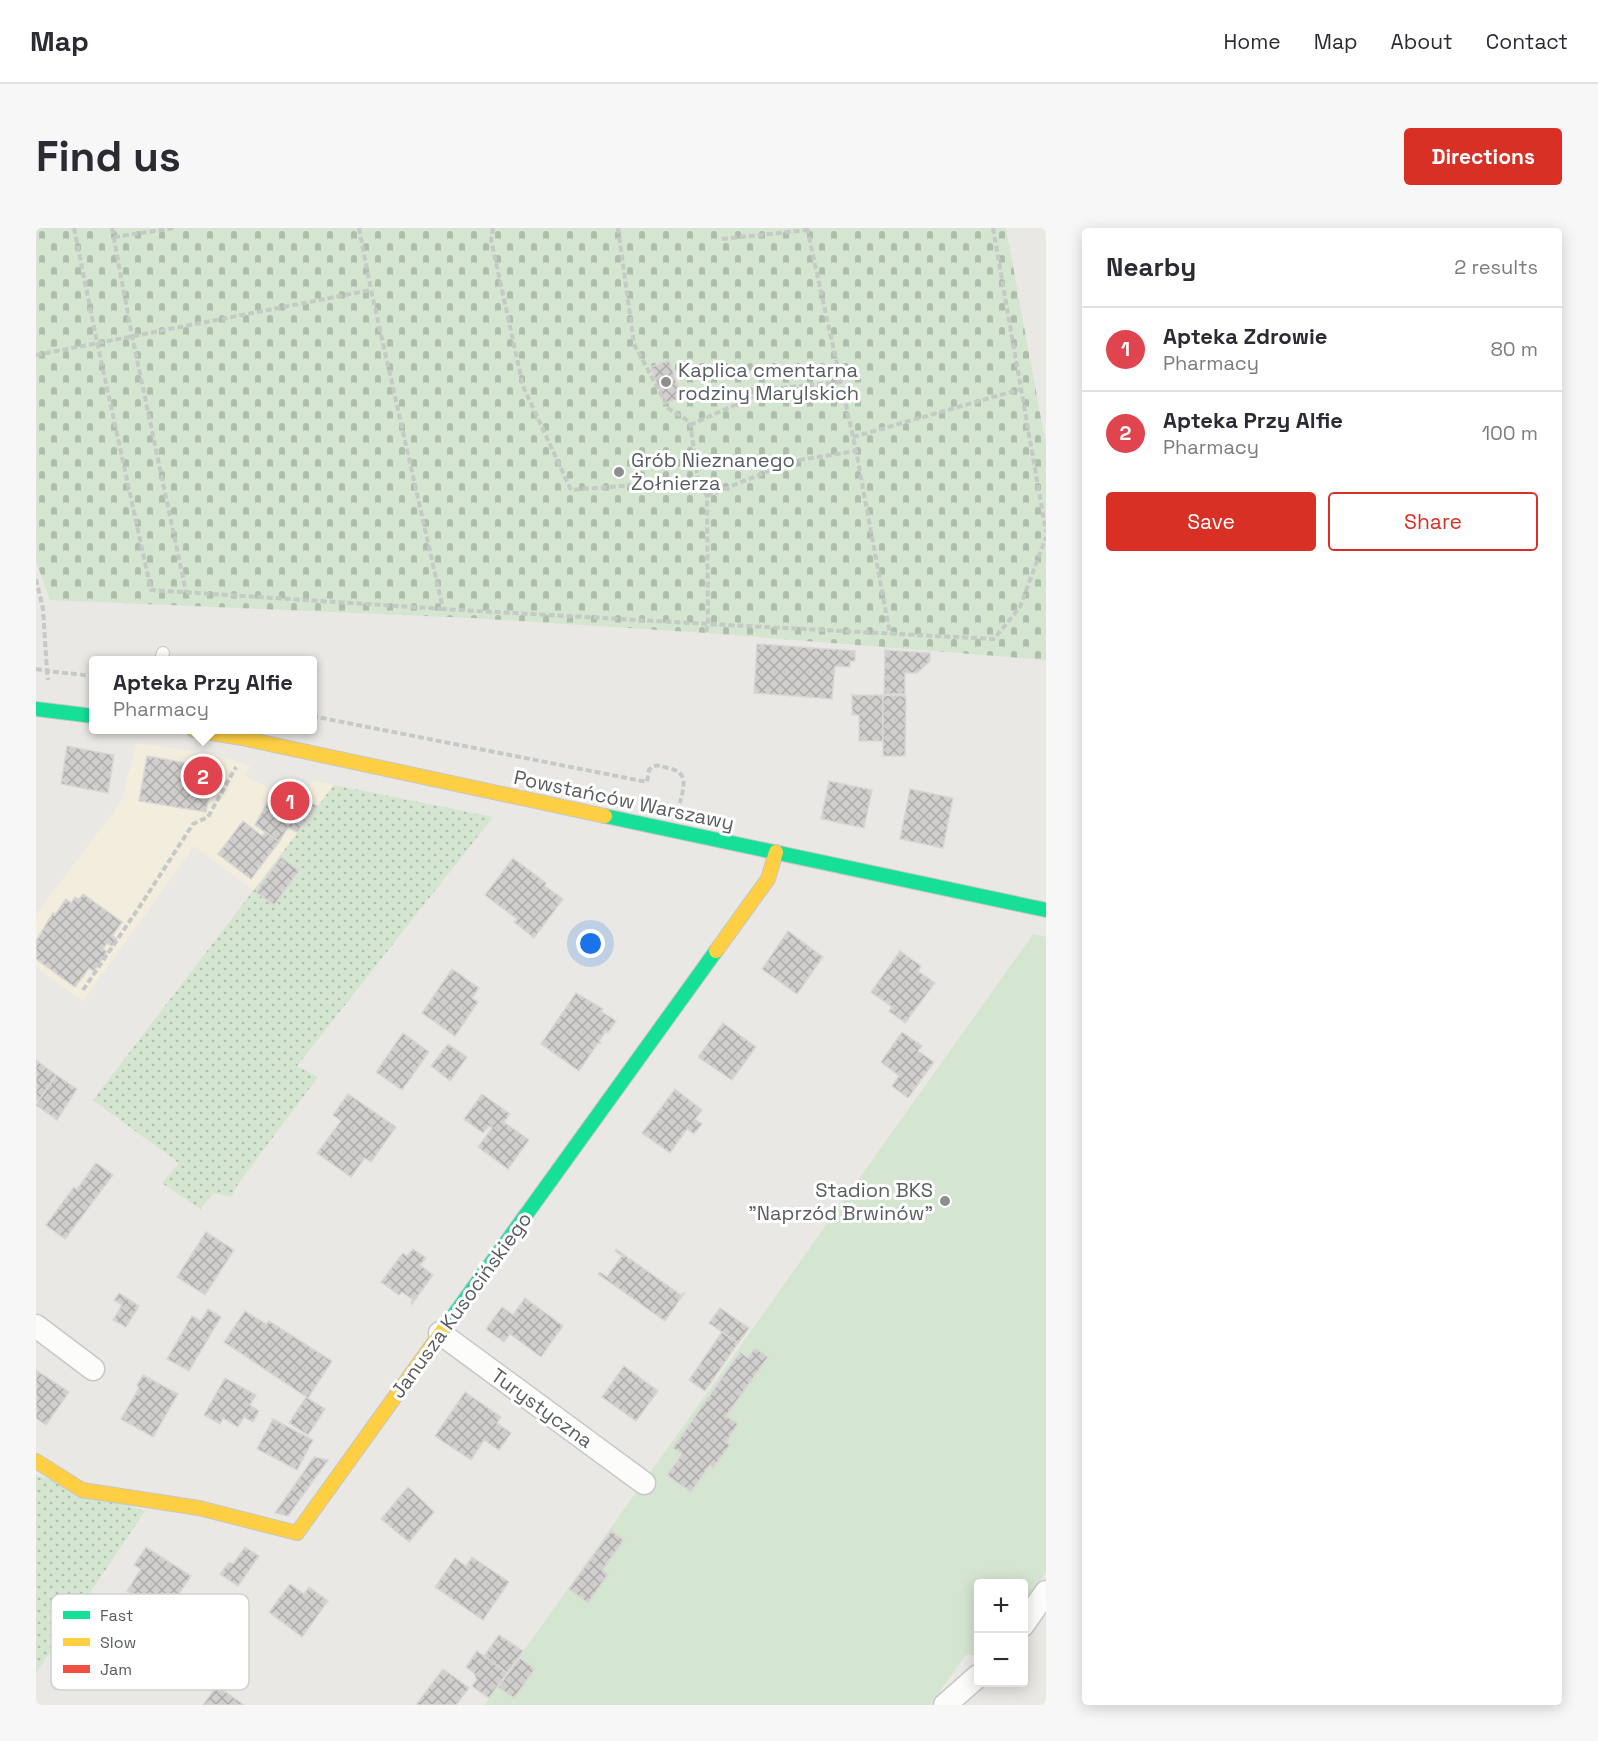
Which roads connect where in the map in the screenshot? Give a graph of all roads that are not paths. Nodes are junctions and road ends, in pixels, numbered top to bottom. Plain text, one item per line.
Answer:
1 (36, 709) edge
2 (89, 716) edge
3 (218, 734) edge
4 (776, 852) junction
5 (1046, 910) edge
6 (36, 1326) edge
7 (440, 1333) junction
8 (93, 1369) dead end
9 (36, 1461) edge
10 (644, 1483) dead end
11 (1046, 1592) edge
12 (1028, 1618) edge
13 (974, 1680) edge
14 (945, 1705) edge

1 - 2 street
3 - 4 street, Powstańców Warszawy
4 - 5 street, Powstańców Warszawy
4 - 7 street, Janusza Kusocińskiego
6 - 8 street
7 - 9 street, Janusza Kusocińskiego
7 - 10 street, Turystyczna
11 - 12 street
13 - 14 street

